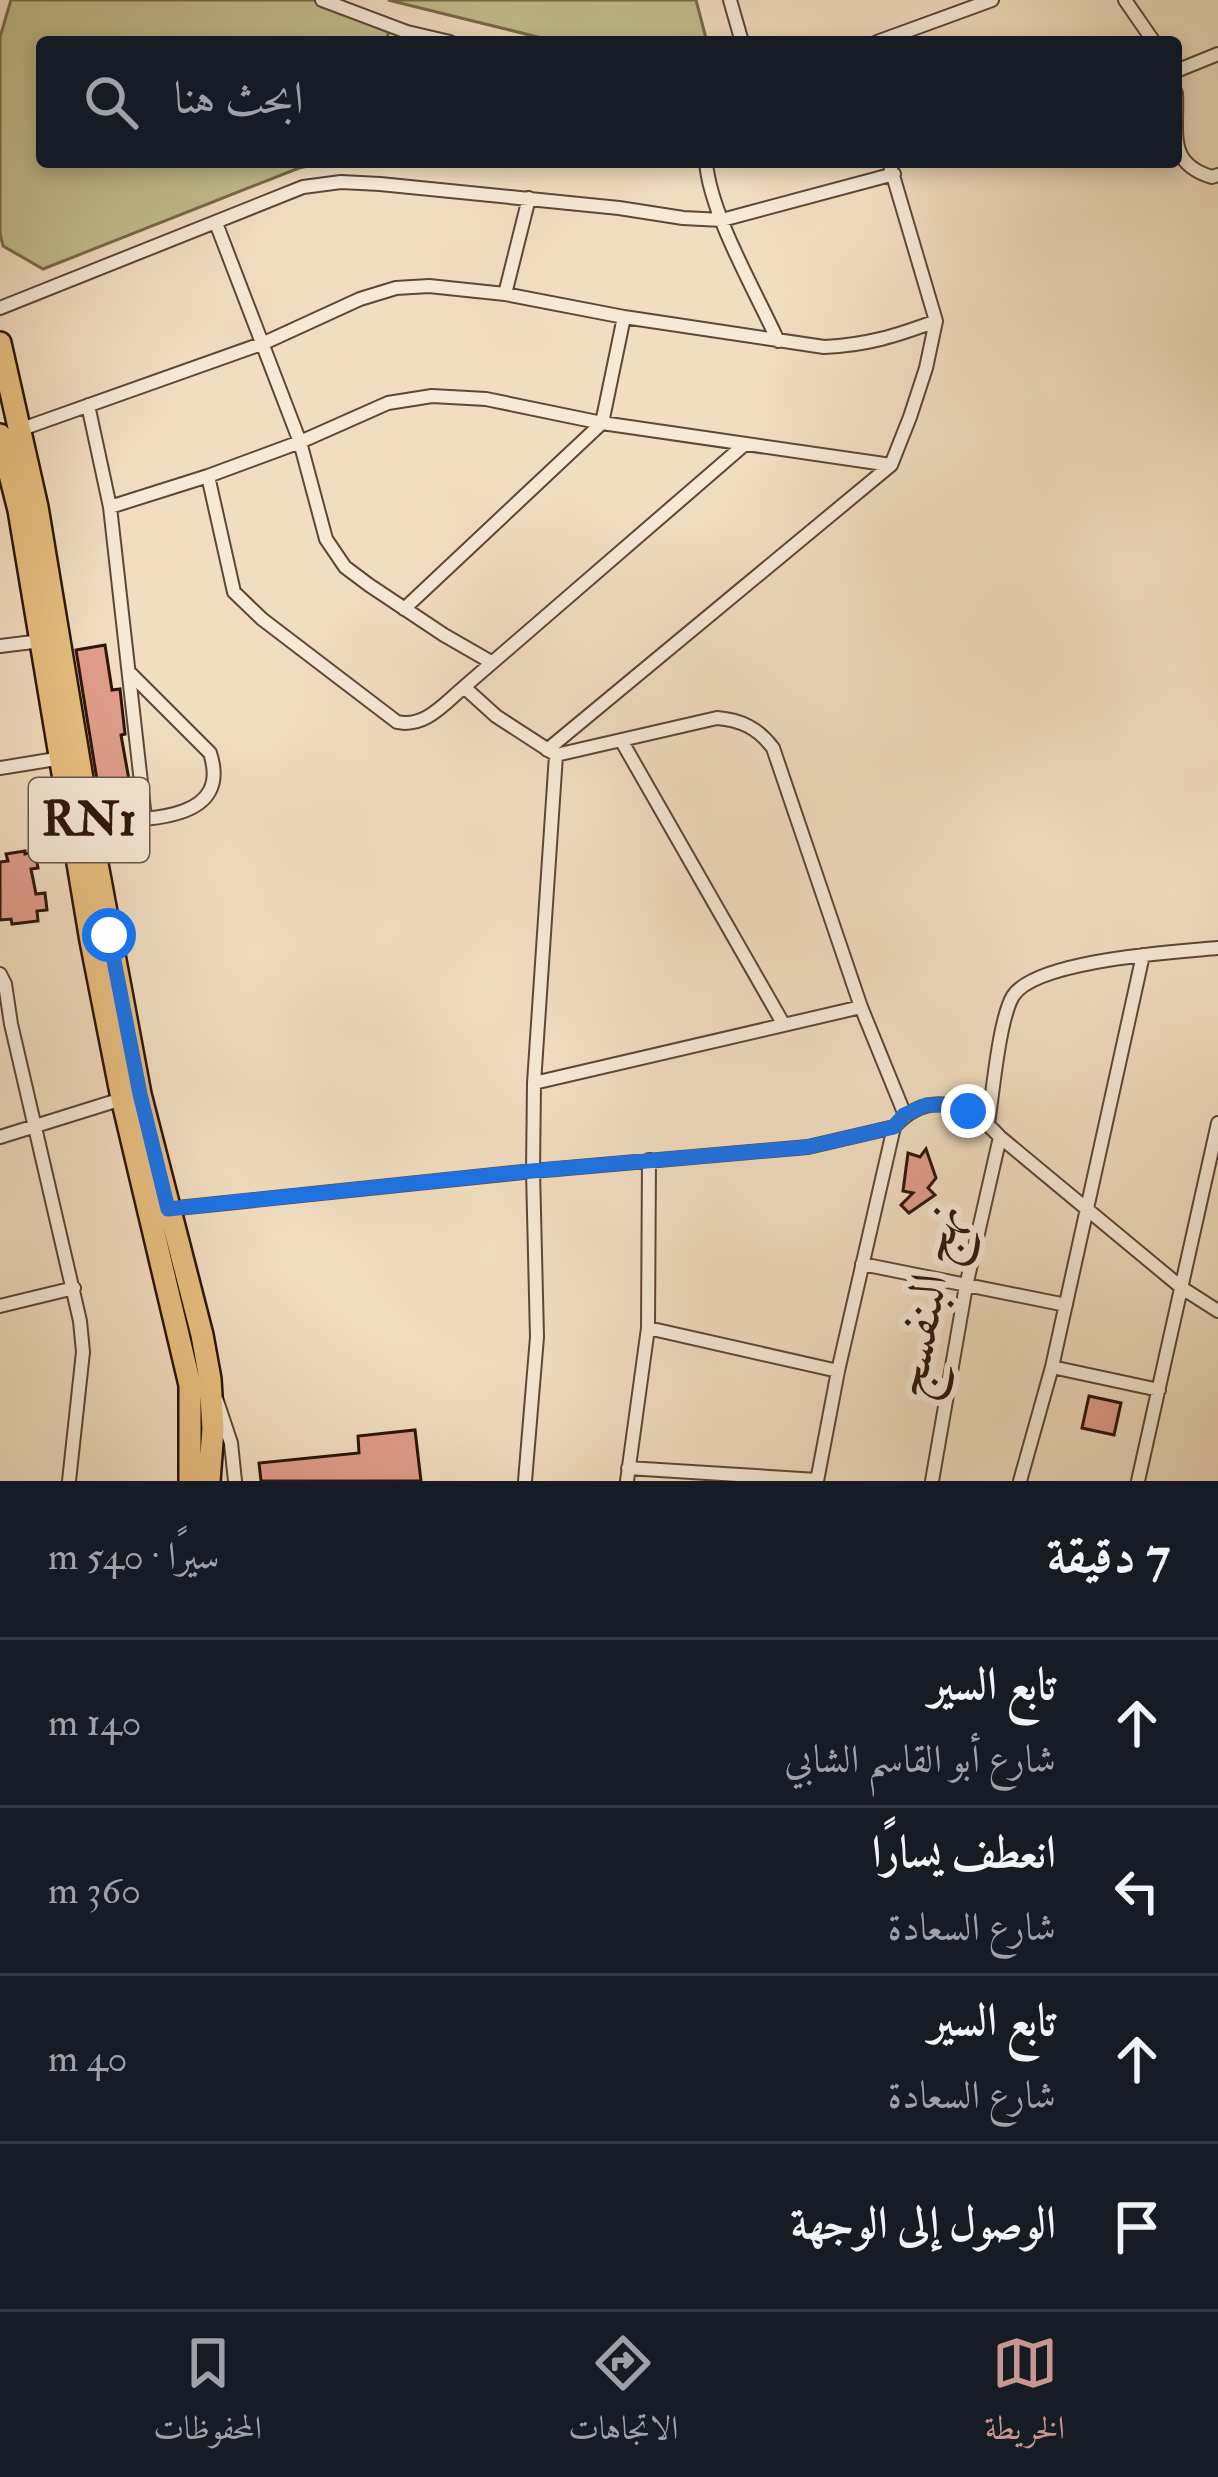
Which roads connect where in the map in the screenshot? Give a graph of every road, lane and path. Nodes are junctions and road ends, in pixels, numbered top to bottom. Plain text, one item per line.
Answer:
1 (322, 0) edge
2 (730, 0) edge
3 (992, 0) edge
4 (1125, 0) edge
5 (424, 36) edge
6 (740, 36) edge
7 (893, 36) edge
8 (1150, 36) edge
9 (1218, 54) edge
10 (1182, 68) edge
11 (1182, 158) edge
12 (708, 168) edge
13 (892, 168) edge
14 (1218, 175) edge
15 (529, 198) junction
16 (722, 220) junction
17 (216, 223) junction
18 (505, 294) junction
19 (0, 308) edge
20 (624, 316) junction
21 (936, 321) junction
22 (778, 341) junction
23 (0, 343) edge
24 (264, 344) junction
25 (88, 405) junction
26 (602, 423) junction
27 (6, 433) edge
28 (300, 442) junction
29 (744, 445) junction
30 (891, 465) junction
31 (208, 476) junction
32 (110, 508) junction
33 (404, 609) junction
34 (41, 641) junction
35 (0, 646) edge
36 (491, 662) junction
37 (130, 673) junction
38 (464, 687) junction
39 (620, 740) junction
40 (552, 753) junction
41 (62, 758) junction
42 (0, 768) edge
43 (146, 818) junction
44 (89, 821) junction
45 (1218, 948) edge
46 (1143, 956) junction
47 (0, 974) edge
48 (861, 1007) junction
49 (784, 1024) junction
50 (535, 1083) junction
51 (131, 1096) junction
52 (904, 1115) junction
53 (1218, 1123) edge
54 (988, 1124) junction
55 (35, 1126) junction
56 (894, 1127) junction
57 (0, 1137) edge
58 (1000, 1137) junction
59 (649, 1160) junction
60 (532, 1171) junction
61 (1088, 1208) junction
62 (158, 1210) junction
63 (862, 1264) junction
64 (966, 1286) junction
65 (74, 1288) junction
66 (1182, 1288) junction
67 (1066, 1305) junction
68 (0, 1306) edge
69 (1218, 1311) edge
70 (648, 1328) junction
71 (1052, 1366) junction
72 (838, 1371) junction
73 (210, 1379) junction
74 (1159, 1390) junction
75 (627, 1475) edge
76 (1142, 1478) edge
77 (69, 1481) edge
78 (190, 1481) edge
79 (209, 1481) edge
80 (236, 1481) edge
81 (525, 1481) edge
82 (817, 1481) edge
83 (932, 1481) edge
84 (1021, 1481) edge

1 - 5 street
2 - 6 street
3 - 7 street
4 - 8 street
9 - 10 street
11 - 14 street
12 - 16 street
13 - 16 street
13 - 21 street
15 - 16 street
15 - 17 street
15 - 18 street
16 - 22 street
17 - 19 street
17 - 24 street
18 - 20 street
18 - 24 street
20 - 22 street
20 - 26 street
21 - 22 street
21 - 30 street
23 - 27 main road, RN1
24 - 25 street
24 - 28 street
25 - 27 street
25 - 32 street
26 - 28 street
26 - 29 street
26 - 33 street
27 - 34 main road, RN1
27 - 44 main road, RN1
28 - 31 street
28 - 33 street
29 - 30 street
29 - 36 street
30 - 40 street
31 - 32 street
31 - 38 street
32 - 37 street
33 - 36 street
34 - 35 street
34 - 41 main road, RN1
36 - 38 street
37 - 43 street
37 - 43 street
38 - 40 street
39 - 40 street
39 - 48 street
39 - 49 street
40 - 50 street
41 - 42 street
41 - 51 main road, RN1
43 - 44 street
44 - 51 main road, RN1
45 - 46 street
46 - 54 street
46 - 61 street
47 - 55 street
48 - 49 street
48 - 52 street
49 - 50 street
50 - 60 street
51 - 55 street
51 - 62 main road, RN1
52 - 54 street
52 - 56 street
53 - 66 street
54 - 58 street
55 - 57 street
55 - 65 street
56 - 59 street
56 - 63 street
58 - 61 street
58 - 64 street, نهج البنفسج
59 - 60 street
59 - 70 street
60 - 62 street
60 - 81 street
61 - 66 street
61 - 67 street
62 - 73 main road, RN1
62 - 78 main road, RN1
63 - 64 street
63 - 72 street
64 - 67 street
64 - 83 street, نهج البنفسج
65 - 68 street
65 - 77 street
66 - 69 street
66 - 74 street
67 - 71 street
70 - 72 street
70 - 75 street
71 - 74 street
71 - 84 street
72 - 82 street
73 - 79 main road, RN1
73 - 80 street
74 - 76 street
75 - 82 street

